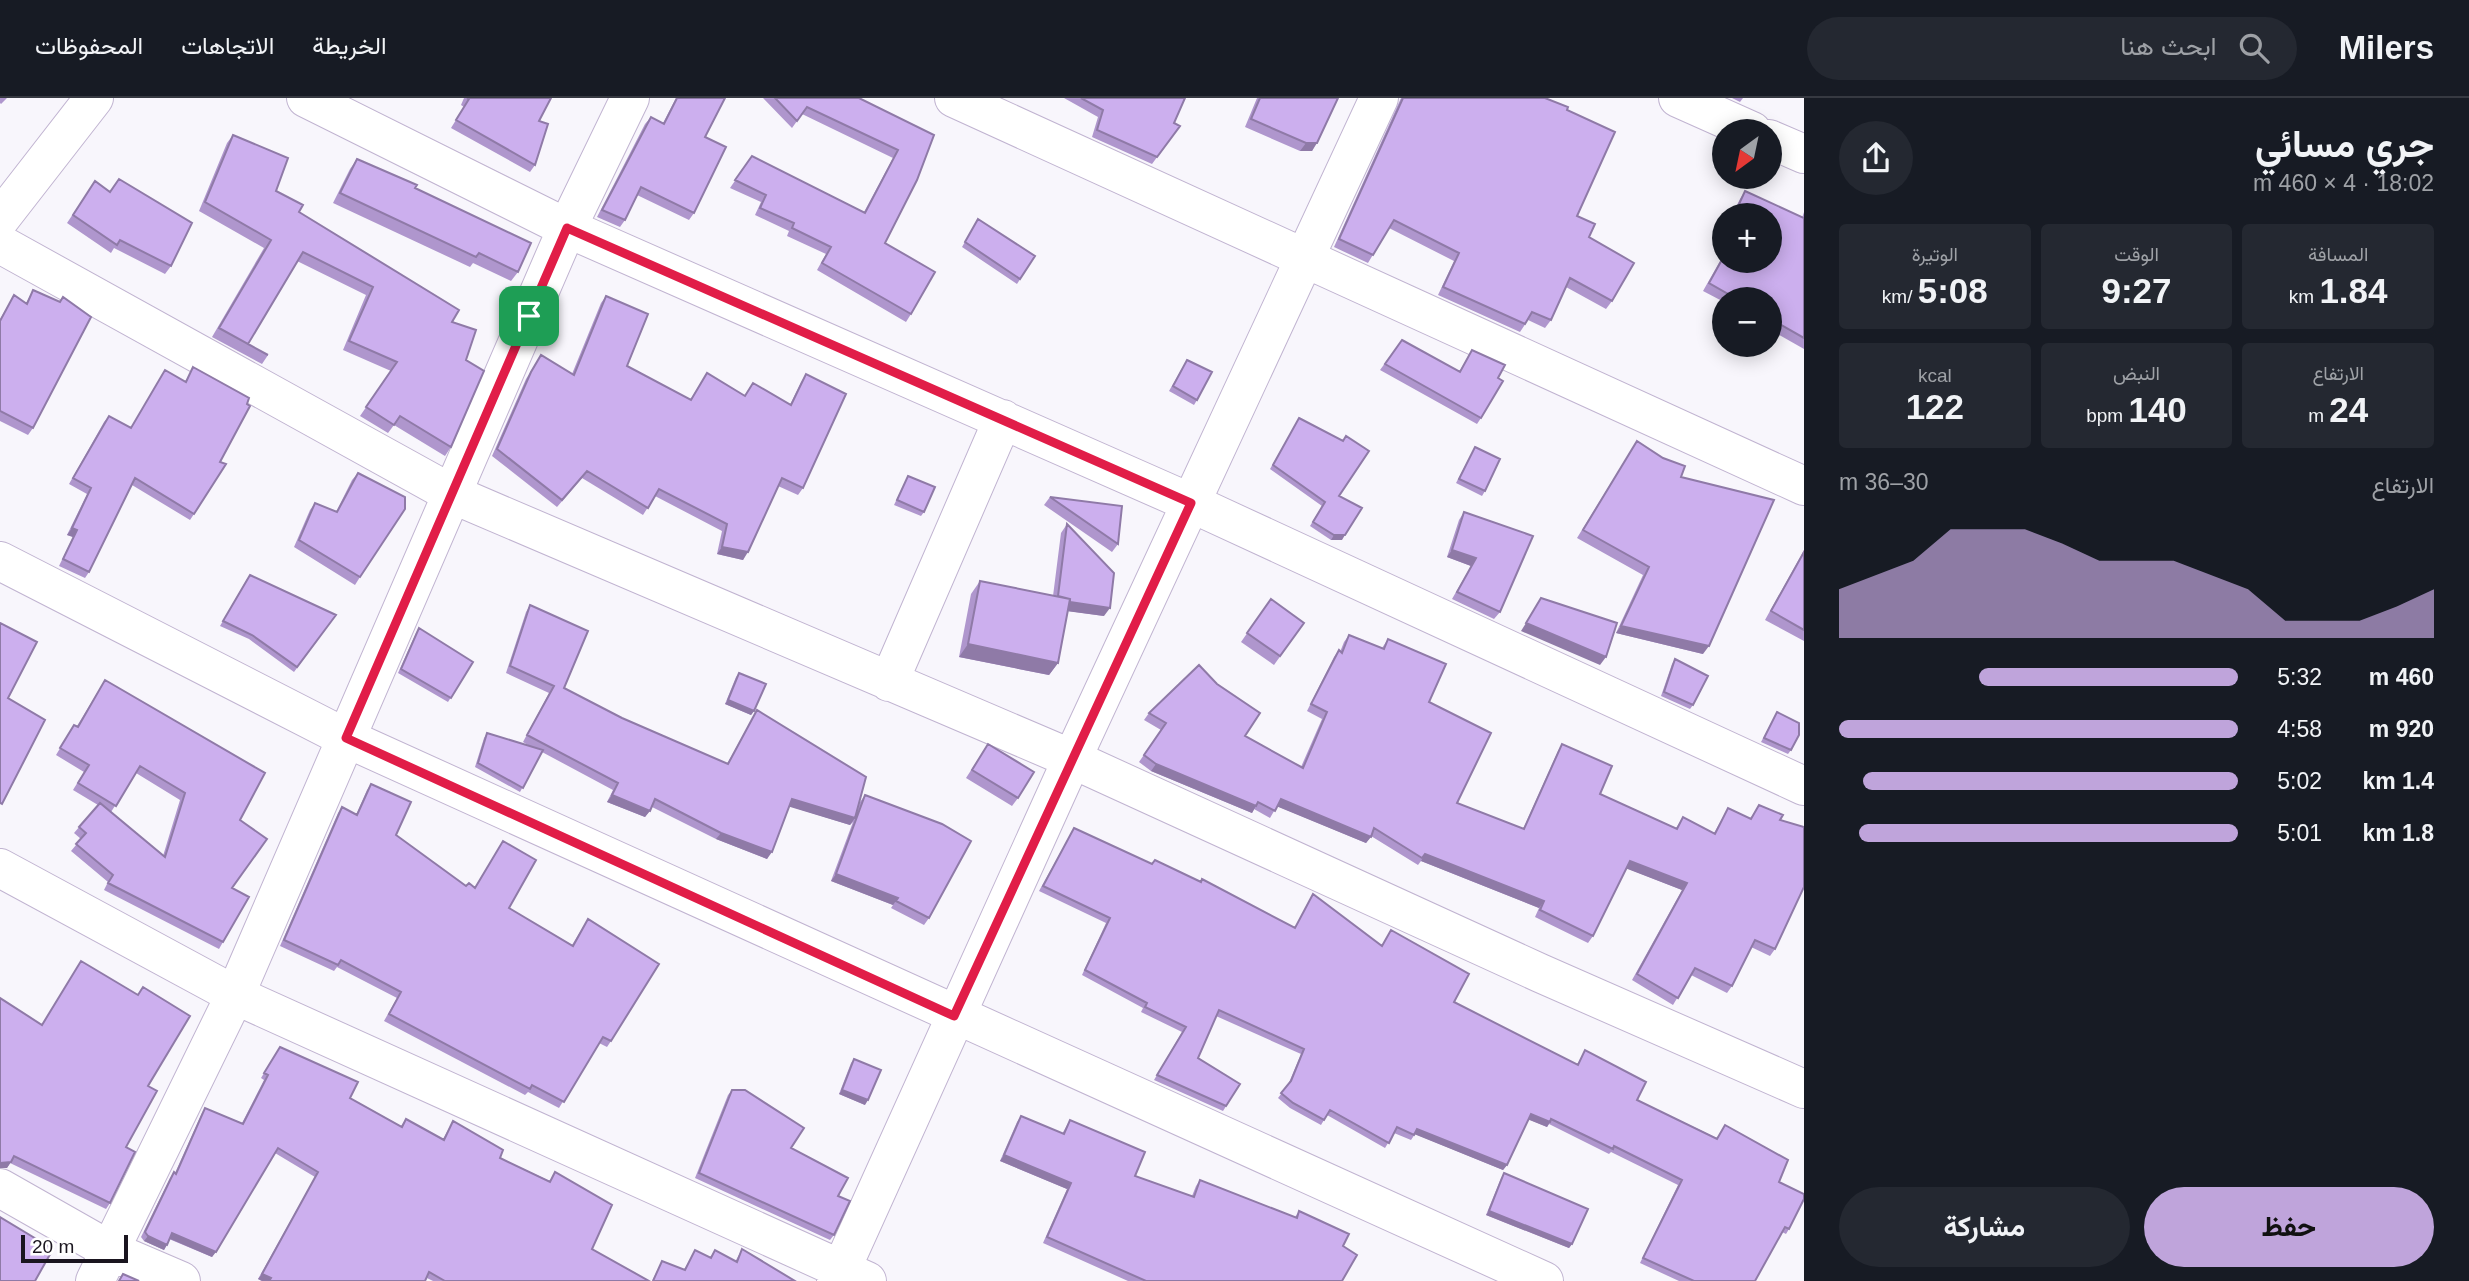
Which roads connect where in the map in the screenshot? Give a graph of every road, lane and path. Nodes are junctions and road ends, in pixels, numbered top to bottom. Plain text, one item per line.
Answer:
1 (94, 98) edge
2 (306, 98) edge
3 (630, 98) edge
4 (954, 98) edge
5 (1379, 98) edge
6 (1678, 98) edge
7 (1725, 119) edge
8 (1782, 145) edge
9 (1804, 154) edge
10 (0, 219) edge
11 (567, 228) junction
12 (0, 244) edge
13 (1306, 259) junction
14 (1003, 419) junction
15 (1804, 486) edge
16 (452, 494) junction
17 (1191, 503) junction
18 (0, 561) edge
19 (889, 682) junction
20 (346, 738) junction
21 (1072, 759) junction
22 (1804, 786) edge
23 (0, 868) edge
24 (235, 995) junction
25 (954, 1016) junction
26 (1804, 1089) edge
27 (0, 1188) edge
28 (103, 1266) edge
29 (848, 1277) edge
30 (181, 1281) edge
31 (1544, 1281) edge

1 - 10 street
2 - 11 street
3 - 11 street
4 - 13 street
5 - 13 street
6 - 7 street
8 - 9 street
11 - 14 street
11 - 16 street
12 - 16 street
13 - 15 street
13 - 17 street
14 - 17 street
14 - 19 street
16 - 19 street
16 - 20 street
17 - 21 street
17 - 22 street
18 - 20 street
19 - 21 street
20 - 24 street
20 - 25 street
21 - 25 street
21 - 26 street
23 - 24 street
24 - 28 street
24 - 29 street
25 - 29 street
25 - 31 street
27 - 28 street
28 - 30 street

